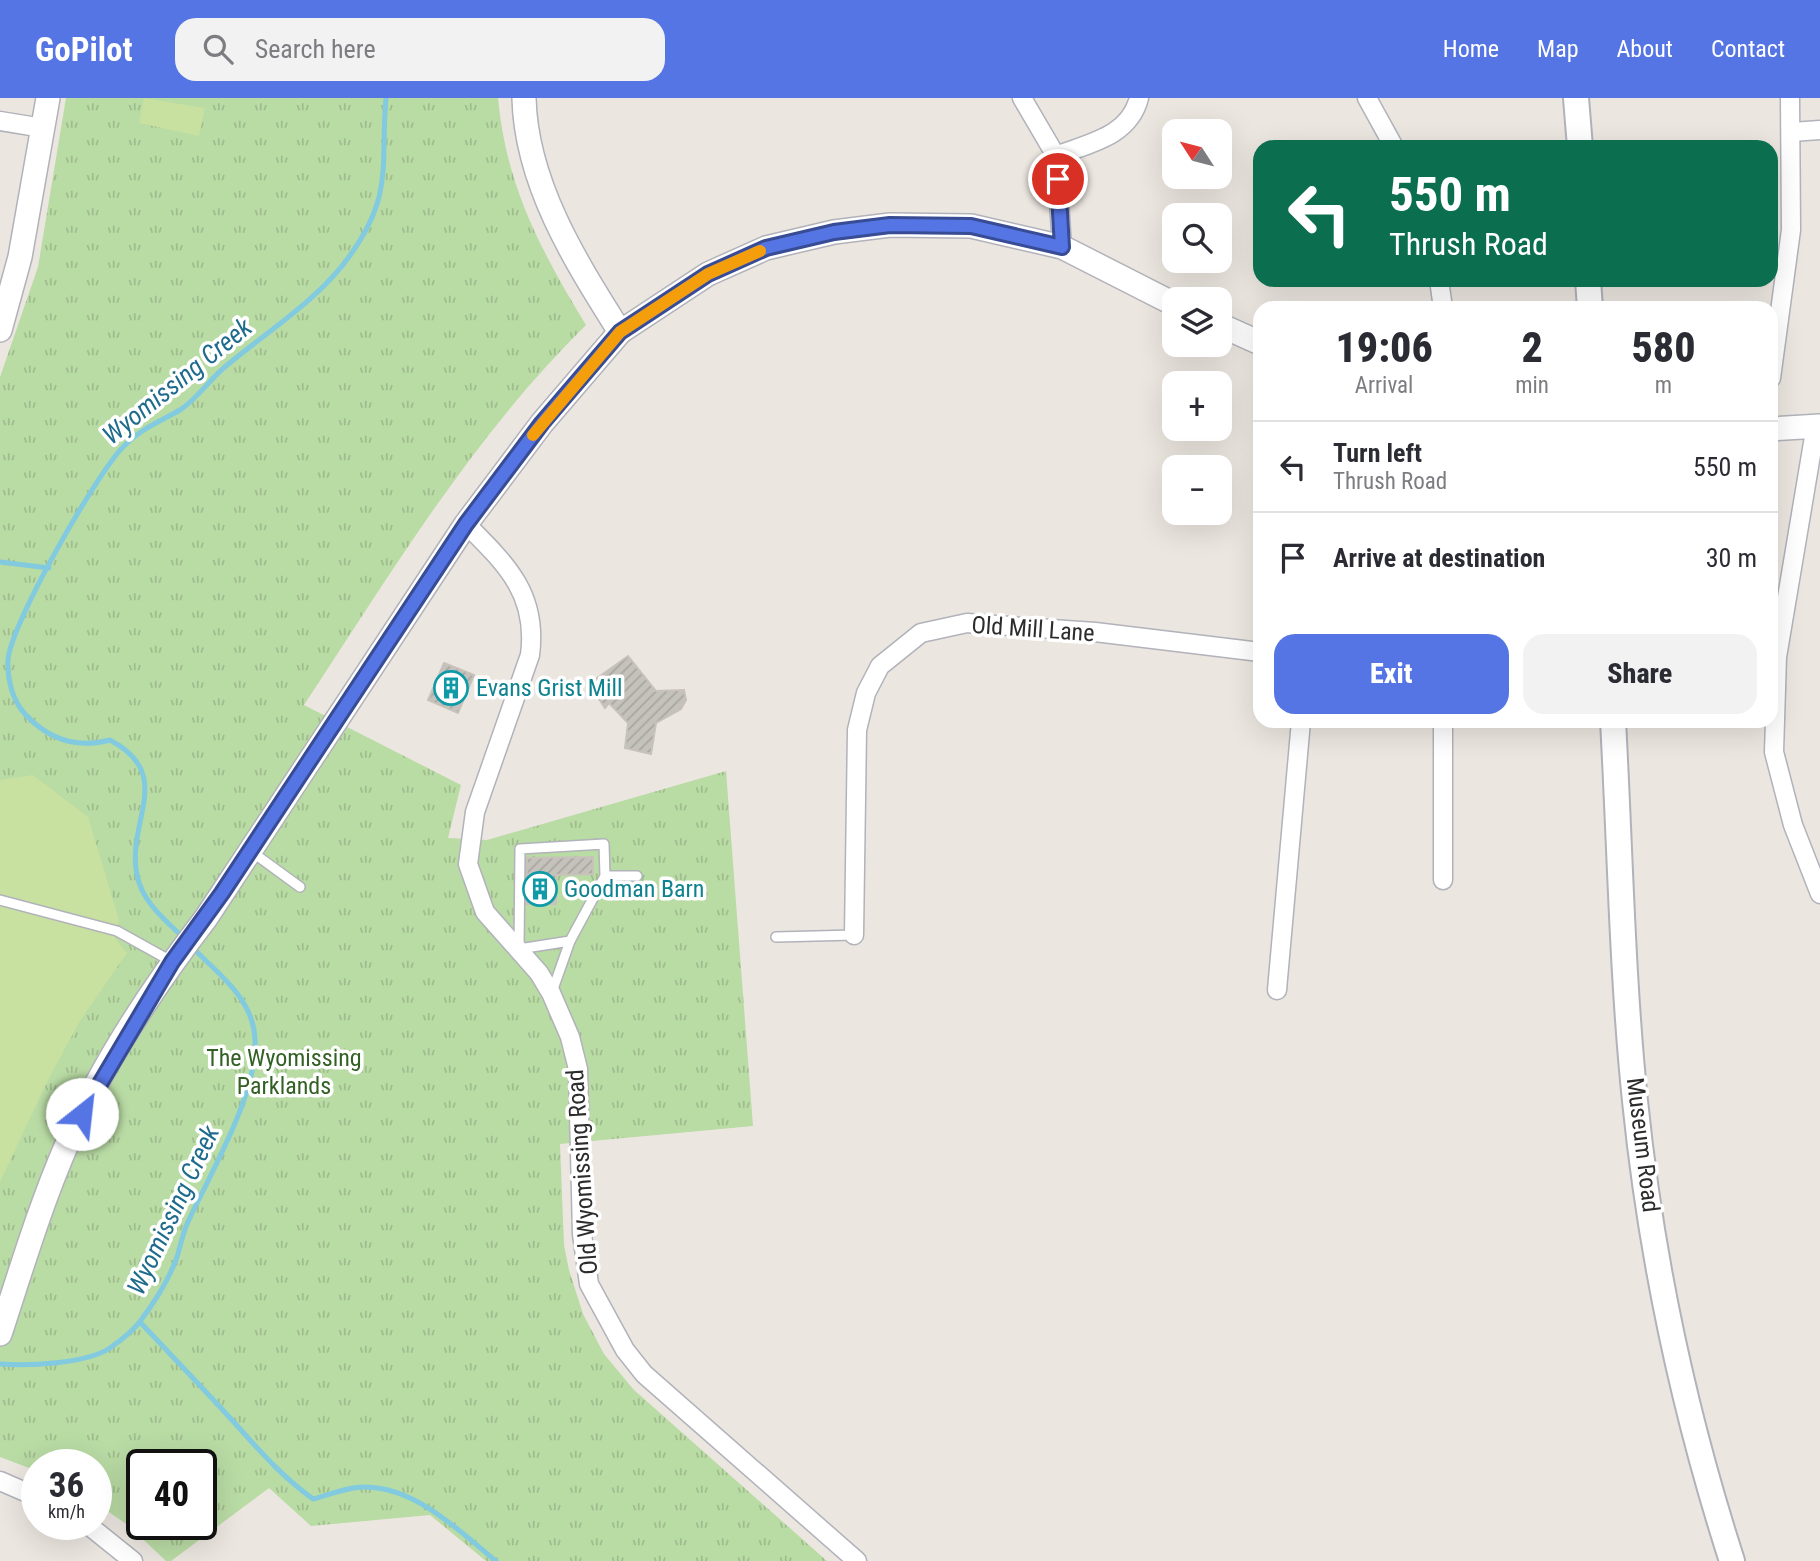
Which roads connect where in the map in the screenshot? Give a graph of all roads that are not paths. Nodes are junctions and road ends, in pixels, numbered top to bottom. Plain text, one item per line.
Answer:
1 (48, 98) edge
2 (524, 98) edge
3 (1022, 98) edge
4 (1139, 98) edge
5 (1367, 98) edge
6 (1576, 98) edge
7 (1790, 98) edge
8 (0, 121) edge
9 (43, 128) junction
10 (1820, 130) edge
11 (1792, 132) junction
12 (1390, 140) edge
13 (1579, 140) edge
14 (1056, 156) junction
15 (1062, 247) junction
16 (1162, 298) edge
17 (1778, 326) edge
18 (0, 330) edge
19 (1232, 331) edge
20 (620, 332) junction
21 (1253, 341) edge
22 (1818, 426) edge
23 (1778, 429) edge
24 (466, 524) junction
25 (1253, 651) edge
26 (1778, 651) edge
27 (1300, 728) edge
28 (1443, 728) edge
29 (1613, 728) edge
30 (1775, 728) edge
31 (250, 851) junction
32 (605, 876) junction
33 (637, 876) dead end
34 (1443, 880) dead end
35 (300, 887) dead end
36 (1820, 894) edge
37 (0, 900) edge
38 (854, 935) joint
39 (776, 937) dead end
40 (570, 941) junction
41 (519, 949) junction
42 (174, 959) junction
43 (1277, 990) dead end
44 (551, 993) junction
45 (2, 1324) edge
46 (0, 1481) edge
47 (21, 1490) edge
48 (107, 1540) edge
49 (133, 1561) edge
50 (857, 1561) edge
51 (1731, 1561) edge

1 - 9 street
2 - 20 street
3 - 14 street
4 - 14 street
5 - 12 street
6 - 13 main road
7 - 11 street
8 - 9 street
9 - 18 street
10 - 11 street
11 - 17 street
14 - 15 street
15 - 16 street
15 - 20 street
19 - 21 street
20 - 24 street
22 - 23 street
22 - 26 street
24 - 31 street
24 - 41 street, Old Wyomissing Road
25 - 38 street, Old Mill Lane
27 - 43 street
28 - 34 street
29 - 51 main road, Museum Road
30 - 36 street
31 - 35 lane
31 - 42 street
32 - 33 lane
32 - 40 lane
32 - 41 lane
37 - 42 lane
38 - 39 lane
40 - 41 lane
40 - 44 lane
41 - 44 street, Old Wyomissing Road
42 - 45 street
44 - 50 street, Old Wyomissing Road
46 - 47 street
48 - 49 street

